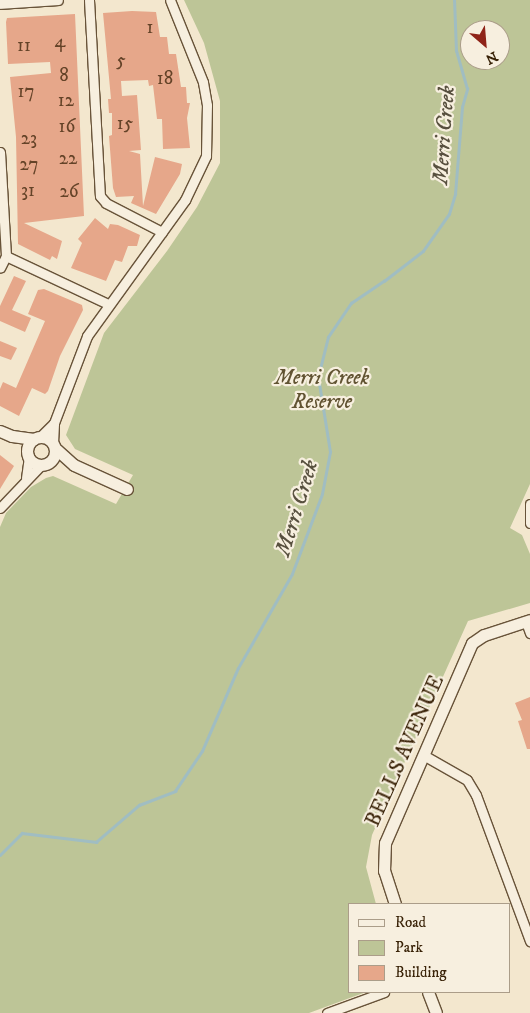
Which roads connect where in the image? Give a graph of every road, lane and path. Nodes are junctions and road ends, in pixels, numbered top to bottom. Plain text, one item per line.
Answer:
1 (58, 0) edge
2 (89, 0) edge
3 (170, 0) edge
4 (0, 4) edge
5 (0, 152) edge
6 (162, 232) junction
7 (6, 256) junction
8 (0, 268) edge
9 (108, 304) junction
10 (54, 423) junction
11 (0, 431) edge
12 (12, 436) junction
13 (37, 438) junction
14 (54, 446) junction
15 (28, 454) junction
16 (45, 463) junction
17 (74, 465) junction
18 (26, 478) junction
19 (127, 489) dead end
20 (530, 504) edge
21 (0, 508) edge
22 (530, 523) edge
23 (528, 621) edge
24 (530, 633) edge
25 (425, 756) junction
26 (395, 903) edge
27 (530, 941) edge
28 (381, 993) edge
29 (428, 993) edge
30 (327, 1013) edge
31 (436, 1013) edge

1 - 4 street
2 - 6 street
3 - 6 street
5 - 7 street
6 - 9 street
7 - 8 street
7 - 9 street
9 - 10 street
10 - 13 street
10 - 14 street
11 - 12 street
12 - 13 street
12 - 15 street
13 - 14 street
13 - 15 street
14 - 16 street
14 - 17 street
15 - 16 street
15 - 18 street
16 - 17 street
16 - 18 street
17 - 19 street
18 - 21 street
20 - 22 street
23 - 24 street
23 - 25 street, BELLS AVENUE
25 - 26 street, BELLS AVENUE
25 - 27 street
28 - 30 street
29 - 31 street

